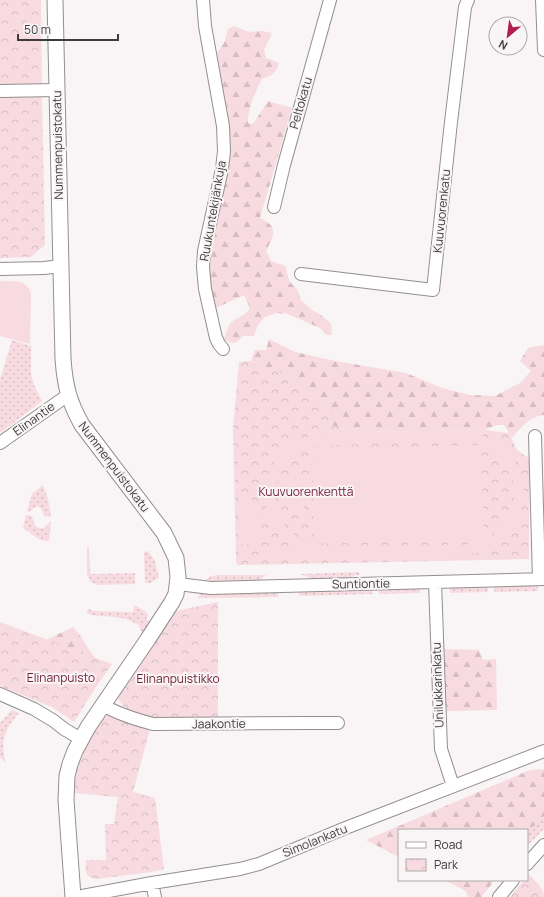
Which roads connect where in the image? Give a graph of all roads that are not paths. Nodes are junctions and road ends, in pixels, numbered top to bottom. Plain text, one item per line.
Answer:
1 (55, 0) edge
2 (203, 0) edge
3 (330, 0) edge
4 (468, 0) edge
5 (542, 0) edge
6 (544, 50) edge
7 (57, 90) junction
8 (0, 91) edge
9 (274, 207) dead end
10 (61, 266) junction
11 (0, 269) edge
12 (301, 274) dead end
13 (223, 349) dead end
14 (68, 394) junction
15 (535, 436) dead end
16 (0, 443) edge
17 (542, 579) edge
18 (435, 582) junction
19 (178, 584) junction
20 (0, 694) edge
21 (103, 705) junction
22 (338, 723) dead end
23 (81, 739) junction
24 (544, 751) edge
25 (453, 786) junction
26 (544, 845) edge
27 (528, 863) edge
28 (512, 881) edge
29 (152, 883) junction
30 (73, 897) edge
31 (77, 897) edge
32 (155, 897) edge
33 (498, 897) edge

1 - 7 street, Nummenpuistokatu
2 - 13 street, Ruukuntekijänkuja
3 - 9 street, Peltokatu
4 - 12 street, Kuuvuorenkatu
5 - 6 street
7 - 8 street
7 - 10 street, Nummenpuistokatu
10 - 11 street
10 - 14 street, Nummenpuistokatu
14 - 16 street, Elinantie
14 - 19 street, Nummenpuistokatu
15 - 17 street
17 - 18 street, Suntiontie
18 - 19 street, Suntiontie
18 - 25 street, Unilukkarinkatu
19 - 21 street, Nummenpuistokatu
20 - 23 street
21 - 22 street, Jaakontie
21 - 23 street, Nummenpuistokatu
23 - 30 street, Nummenpuistokatu
24 - 25 street, Simolankatu
25 - 29 street, Simolankatu
26 - 27 street
28 - 33 street
29 - 31 street, Simolankatu
29 - 32 street

